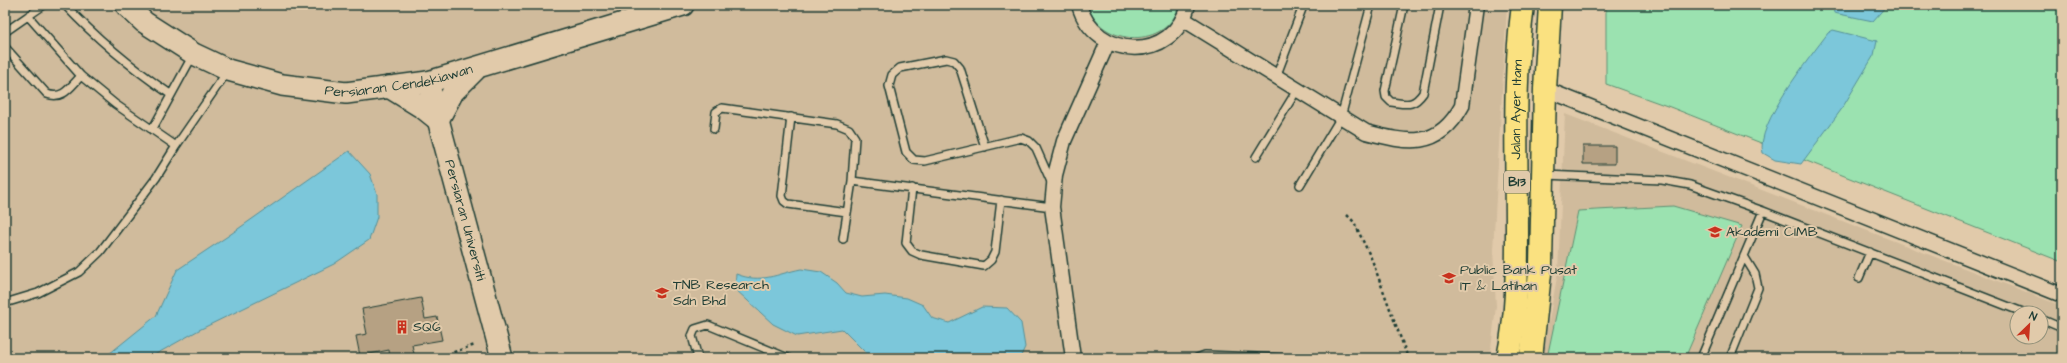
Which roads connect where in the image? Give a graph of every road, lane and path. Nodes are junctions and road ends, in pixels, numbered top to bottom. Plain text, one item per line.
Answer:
1 (44, 5) edge
2 (65, 5) edge
3 (126, 5) edge
4 (683, 5) edge
5 (1079, 5) edge
6 (1188, 5) edge
7 (1371, 5) edge
8 (1404, 5) edge
9 (1440, 5) edge
10 (1476, 5) edge
11 (1523, 5) edge
12 (1550, 5) edge
13 (1302, 9) dead end
14 (28, 16) junction
15 (1183, 19) junction
16 (5, 32) edge
17 (1108, 42) junction
18 (5, 47) edge
19 (194, 54) junction
20 (479, 67) junction
21 (228, 70) junction
22 (81, 76) junction
23 (1276, 77) junction
24 (428, 82) junction
25 (389, 87) junction
26 (1545, 89) junction
27 (1297, 90) junction
28 (170, 94) junction
29 (791, 117) junction
30 (1341, 117) junction
31 (438, 120) junction
32 (714, 129) dead end
33 (152, 130) junction
34 (176, 146) junction
35 (984, 147) junction
36 (1256, 157) dead end
37 (1544, 175) junction
38 (852, 181) junction
39 (1300, 185) dead end
40 (912, 188) junction
41 (1054, 188) junction
42 (1001, 200) junction
43 (1052, 206) junction
44 (1763, 211) junction
45 (847, 212) junction
46 (1348, 215) dead end
47 (843, 239) dead end
48 (1870, 252) junction
49 (1744, 256) junction
50 (1859, 278) dead end
51 (2062, 295) edge
52 (5, 302) edge
53 (2009, 307) edge
54 (2049, 322) edge
55 (2062, 328) edge
56 (475, 345) dead end
57 (1234, 357) edge
58 (443, 358) edge
59 (502, 358) edge
60 (698, 358) edge
61 (788, 358) edge
62 (1073, 358) edge
63 (1197, 358) edge
64 (1285, 358) edge
65 (1408, 358) edge
66 (1508, 358) edge
67 (1530, 358) edge
68 (1701, 358) edge
69 (1730, 358) edge

1 - 14 lane
2 - 28 lane
3 - 19 street, Persiaran Cendekiawan
4 - 20 street, Persiaran Cendekiawan
5 - 17 street
6 - 15 street
7 - 30 lane
8 - 9 lane
10 - 30 street
11 - 66 main road, Jalan Ayer Itam / B13
12 - 26 main road, Jalan Ayer Itam / B13
13 - 23 lane
14 - 16 lane
14 - 22 lane
15 - 17 street
15 - 23 street
17 - 41 street
18 - 22 lane
19 - 21 street, Persiaran Cendekiawan
19 - 28 lane
20 - 24 street, Persiaran Cendekiawan
20 - 31 street
21 - 25 street, Persiaran Cendekiawan
21 - 34 lane
22 - 33 lane
23 - 27 street
24 - 25 street, Persiaran Cendekiawan
24 - 31 street, Persiaran Universiti
25 - 31 street
26 - 37 main road, Jalan Ayer Itam / B13
26 - 51 street
27 - 30 street
27 - 36 lane
28 - 33 lane
29 - 32 lane
29 - 38 lane
29 - 45 lane
30 - 39 lane
31 - 59 street, Persiaran Universiti
33 - 34 lane
34 - 52 lane
35 - 35 lane
35 - 41 lane
37 - 44 lane
37 - 67 main road, Jalan Ayer Itam / B13
38 - 40 lane
38 - 45 lane
40 - 42 lane
40 - 42 lane
41 - 43 street
42 - 43 lane
43 - 62 street
44 - 48 lane
44 - 49 lane
45 - 47 lane
46 - 65 path
48 - 50 lane
48 - 53 lane
49 - 68 lane
49 - 69 lane
54 - 55 lane
56 - 58 path
57 - 63 lane
57 - 64 lane
60 - 61 lane

